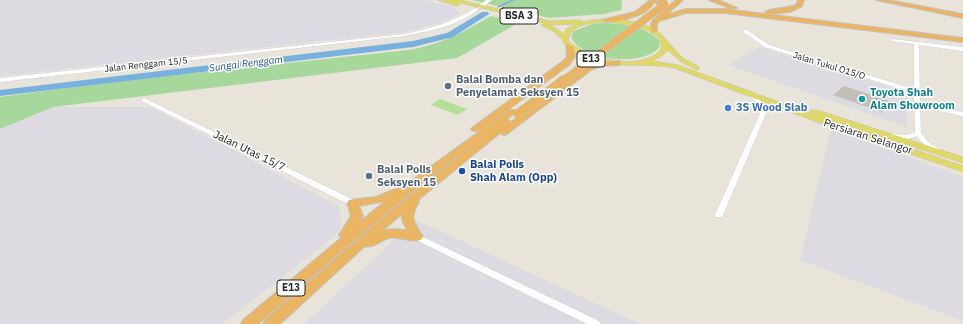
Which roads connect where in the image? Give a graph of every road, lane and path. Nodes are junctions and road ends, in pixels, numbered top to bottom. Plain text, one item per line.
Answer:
1 (440, 0) edge
2 (453, 0) edge
3 (490, 0) edge
4 (680, 0) edge
5 (712, 0) edge
6 (801, 0) edge
7 (879, 0) edge
8 (894, 0) edge
9 (642, 1) edge
10 (662, 1) edge
11 (478, 8) junction
12 (641, 10) junction
13 (963, 15) edge
14 (658, 19) junction
15 (604, 20) junction
16 (587, 22) junction
17 (745, 31) dead end
18 (654, 32) junction
19 (893, 40) dead end
20 (963, 40) edge
21 (567, 42) junction
22 (916, 43) junction
23 (666, 44) junction
24 (963, 49) edge
25 (637, 62) junction
26 (617, 63) junction
27 (0, 80) edge
28 (917, 92) junction
29 (747, 93) junction
30 (144, 100) dead end
31 (918, 104) junction
32 (765, 109) junction
33 (796, 112) junction
34 (515, 113) junction
35 (963, 114) edge
36 (918, 133) junction
37 (888, 136) junction
38 (942, 153) junction
39 (963, 160) edge
40 (438, 164) junction
41 (454, 166) junction
42 (963, 168) edge
43 (418, 188) junction
44 (353, 203) junction
45 (719, 215) dead end
46 (417, 237) junction
47 (337, 256) junction
48 (248, 324) edge
49 (270, 324) edge
50 (596, 324) edge

1 - 11 main road, BSA 3
2 - 11 main road, BSA 3
3 - 11 street, Jalan Renggam 15/5
4 - 14 highway
5 - 6 highway
7 - 13 highway
8 - 13 highway
9 - 12 highway
10 - 12 highway
10 - 34 highway, E13, bridge
11 - 16 main road, BSA 3
11 - 21 main road, BSA 3
11 - 27 street, Jalan Renggam 15/5
12 - 15 highway
14 - 18 highway
14 - 20 highway
15 - 16 main road
15 - 18 main road
16 - 21 main road
17 - 28 street, Jalan Tukul O15/O
18 - 23 main road, Persiaran Selangor
19 - 22 street
21 - 26 main road
21 - 40 highway
22 - 24 street
22 - 28 street
23 - 25 main road
23 - 37 main road, Persiaran Selangor
25 - 26 main road
25 - 29 main road, Persiaran Selangor
26 - 41 highway
28 - 31 street
29 - 32 street
29 - 33 main road, Persiaran Selangor
30 - 44 street, Jalan Utas 15/7
31 - 35 street
31 - 36 street
32 - 33 street
32 - 45 street
33 - 42 main road, Persiaran Selangor
34 - 40 highway, E13
34 - 41 highway, E13
36 - 37 street
36 - 38 street
37 - 38 main road, Persiaran Selangor
38 - 39 main road, Persiaran Selangor
40 - 43 highway, E13
41 - 43 highway, E13
43 - 44 highway
43 - 46 highway
43 - 47 highway, E13
44 - 47 highway
46 - 47 highway
46 - 50 street
47 - 48 highway, E13
47 - 49 highway, E13

